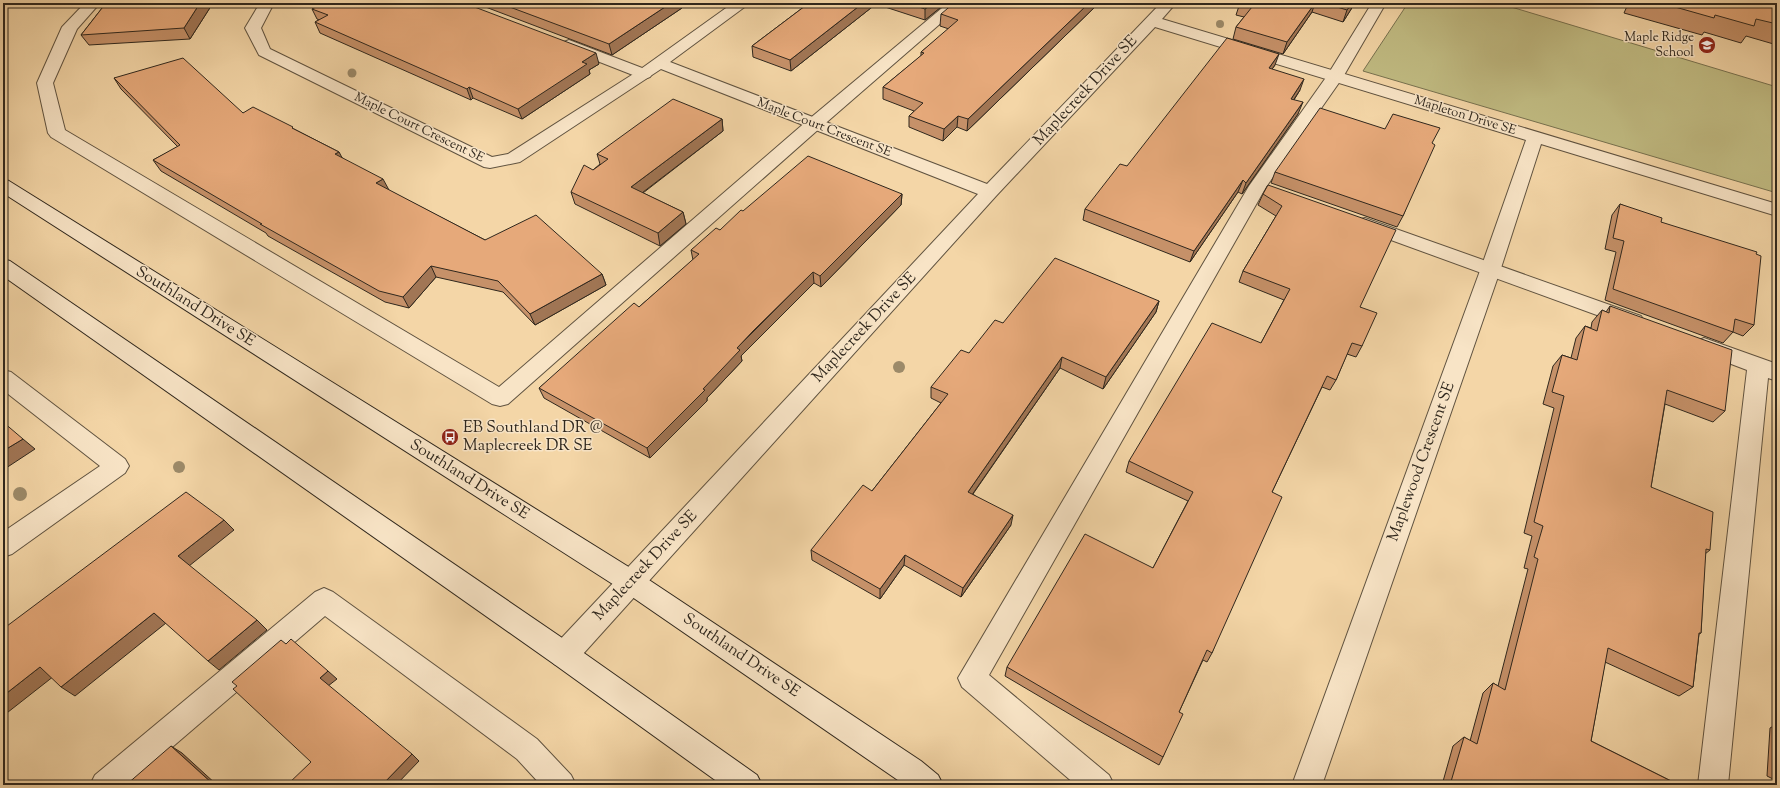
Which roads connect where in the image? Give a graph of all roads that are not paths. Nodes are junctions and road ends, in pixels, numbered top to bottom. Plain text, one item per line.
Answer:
1 (93, 3) edge
2 (266, 3) edge
3 (743, 3) edge
4 (957, 3) edge
5 (1169, 3) edge
6 (1379, 3) edge
7 (1152, 21) junction
8 (555, 40) edge
9 (658, 63) junction
10 (644, 74) junction
11 (1335, 77) junction
12 (814, 124) junction
13 (1535, 137) junction
14 (3, 185) edge
15 (990, 192) junction
16 (1777, 210) edge
17 (1349, 218) edge
18 (3, 266) edge
19 (1491, 268) junction
20 (1654, 328) edge
21 (1684, 339) edge
22 (1768, 369) edge
23 (3, 378) edge
24 (3, 546) edge
25 (630, 582) junction
26 (564, 655) junction
27 (105, 785) edge
28 (562, 785) edge
29 (747, 785) edge
30 (928, 785) edge
31 (1099, 785) edge
32 (1307, 785) edge
33 (1713, 785) edge

1 - 12 street
2 - 10 street, Maple Court Crescent SE
3 - 9 street, Maple Court Crescent SE
4 - 12 street
5 - 7 street, Maplecreek Drive SE
6 - 11 street
7 - 11 street, Mapleton Drive SE
7 - 15 street, Maplecreek Drive SE
8 - 10 street
9 - 10 street, Maple Court Crescent SE
9 - 12 street, Maple Court Crescent SE
11 - 13 street, Mapleton Drive SE
11 - 31 street
12 - 15 street, Maple Court Crescent SE
13 - 16 street, Mapleton Drive SE
13 - 19 street, Maplewood Crescent SE
14 - 25 street, Southland Drive SE
15 - 25 street, Maplecreek Drive SE
17 - 19 street
18 - 26 street
19 - 20 street
19 - 32 street, Maplewood Crescent SE
21 - 22 street
22 - 33 street
23 - 24 street
25 - 26 street, Maplecreek Drive SE
25 - 30 street, Southland Drive SE
26 - 29 street
27 - 28 street

